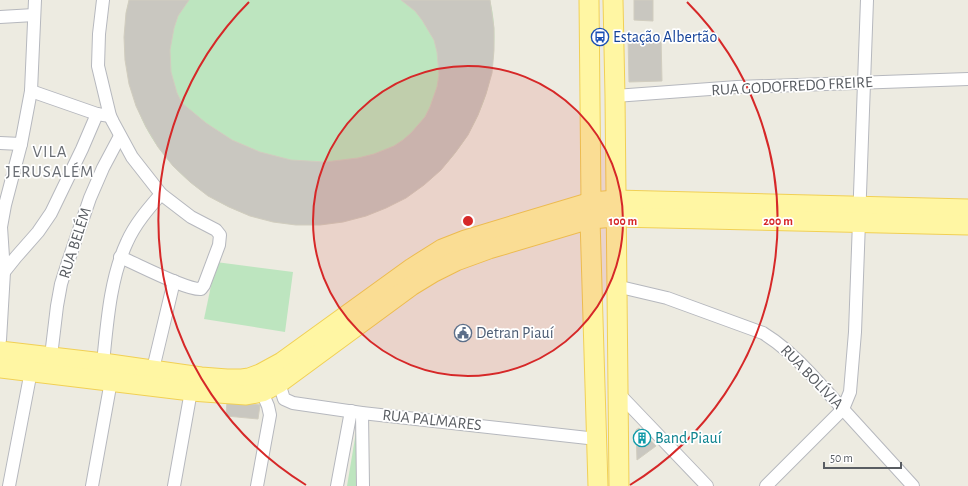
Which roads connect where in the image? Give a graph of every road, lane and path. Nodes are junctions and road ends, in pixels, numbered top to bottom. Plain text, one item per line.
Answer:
1 (35, 0) edge
2 (103, 0) edge
3 (589, 0) edge
4 (613, 0) edge
5 (867, 0) edge
6 (34, 15) junction
7 (0, 17) edge
8 (968, 79) edge
9 (865, 82) junction
10 (31, 91) junction
11 (615, 96) junction
12 (97, 114) junction
13 (110, 116) junction
14 (120, 136) junction
15 (0, 143) edge
16 (20, 144) junction
17 (161, 194) junction
18 (616, 209) junction
19 (968, 209) edge
20 (590, 210) junction
21 (859, 215) junction
22 (968, 225) edge
23 (120, 257) junction
24 (4, 272) junction
25 (174, 281) junction
26 (616, 286) junction
27 (0, 340) edge
28 (0, 351) edge
29 (51, 356) junction
30 (103, 363) junction
31 (0, 368) edge
32 (153, 369) junction
33 (31, 371) junction
34 (111, 381) junction
35 (279, 383) junction
36 (191, 391) junction
37 (262, 392) junction
38 (619, 394) junction
39 (843, 409) junction
40 (356, 412) junction
41 (598, 439) junction
42 (9, 486) edge
43 (92, 486) edge
44 (174, 486) edge
45 (257, 486) edge
46 (337, 486) edge
47 (364, 486) edge
48 (598, 486) edge
49 (619, 486) edge
50 (707, 486) edge
51 (766, 486) edge
52 (913, 486) edge

1 - 6 street
2 - 13 street
3 - 20 main road
4 - 11 main road
5 - 9 street
6 - 7 street
6 - 10 street
8 - 9 street, RUA GODOFREDO FREIRE
9 - 11 street, RUA GODOFREDO FREIRE
9 - 21 street
10 - 12 street
10 - 16 street
11 - 18 main road
12 - 13 street
12 - 24 street
13 - 14 street
14 - 17 street
14 - 29 street, RUA BELÉM
15 - 16 street
16 - 24 street
17 - 23 street
17 - 25 street
18 - 20 main road
18 - 21 main road
18 - 26 main road
19 - 21 main road
20 - 32 main road
20 - 35 main road
20 - 41 main road
21 - 22 main road
21 - 39 street
23 - 25 street
23 - 30 street
24 - 27 street
25 - 32 street
26 - 38 main road
26 - 39 street, RUA BOLÍVIA
28 - 29 main road
29 - 30 main road
30 - 32 main road
31 - 33 main road
33 - 34 main road
33 - 42 street
34 - 36 main road
34 - 43 street
35 - 37 main road
35 - 40 street, RUA PALMARES
36 - 37 main road
36 - 44 street
37 - 45 street
38 - 49 main road
38 - 50 street
39 - 51 street
39 - 52 street, RUA BOLÍVIA
40 - 41 street, RUA PALMARES
40 - 46 street
40 - 47 street
41 - 48 main road

